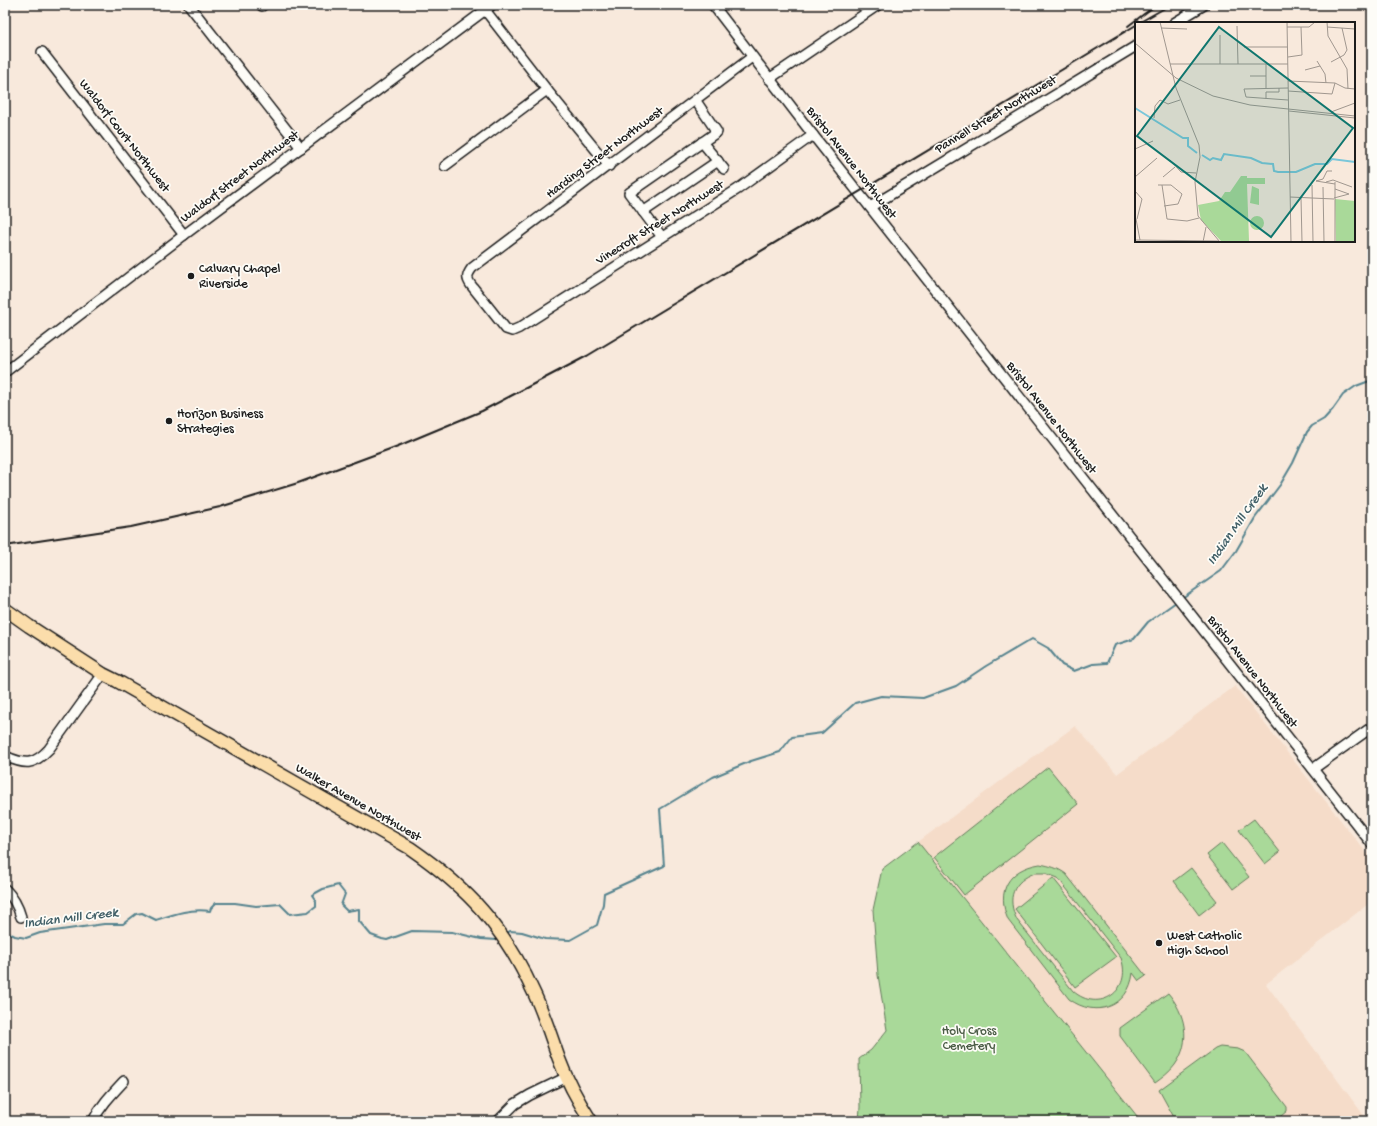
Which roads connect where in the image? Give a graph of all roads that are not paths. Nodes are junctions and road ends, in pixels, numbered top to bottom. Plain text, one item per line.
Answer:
1 (189, 5) edge
2 (878, 5) edge
3 (1204, 5) edge
4 (718, 7) edge
5 (488, 8) edge
6 (1176, 22) edge
7 (1135, 47) edge
8 (42, 52) dead end
9 (752, 57) junction
10 (769, 79) junction
11 (547, 90) junction
12 (696, 101) junction
13 (813, 135) junction
14 (702, 142) junction
15 (301, 148) junction
16 (718, 161) junction
17 (445, 166) dead end
18 (609, 166) junction
19 (724, 169) dead end
20 (870, 207) junction
21 (643, 212) junction
22 (184, 235) junction
23 (662, 237) junction
24 (519, 328) joint
25 (5, 372) edge
26 (5, 609) edge
27 (102, 674) junction
28 (1372, 727) edge
29 (5, 756) edge
30 (1313, 769) junction
31 (1372, 844) edge
32 (5, 889) edge
33 (21, 917) dead end
34 (567, 1077) junction
35 (124, 1081) dead end
36 (93, 1121) edge
37 (498, 1121) edge
38 (591, 1121) edge

1 - 15 street
2 - 10 street
3 - 6 street
4 - 9 street, Bristol Avenue Northwest
5 - 11 street
5 - 15 street, Waldorf Street Northwest
7 - 20 street, Pannell Street Northwest
8 - 22 street, Waldorf Court Northwest
9 - 10 street, Bristol Avenue Northwest
9 - 12 street, Harding Street Northwest
10 - 13 street, Bristol Avenue Northwest
11 - 17 street
11 - 18 street
12 - 14 street
12 - 18 street, Harding Street Northwest
13 - 20 street, Bristol Avenue Northwest
13 - 23 street, Vinecroft Street Northwest
14 - 16 street
14 - 21 street
15 - 22 street, Waldorf Street Northwest
16 - 19 street
16 - 21 street
18 - 24 street, Harding Street Northwest
20 - 30 street, Bristol Avenue Northwest
21 - 23 street
22 - 25 street, Waldorf Street Northwest
23 - 24 street, Vinecroft Street Northwest
26 - 27 main road, Walker Avenue Northwest
27 - 29 street
27 - 34 main road, Walker Avenue Northwest
28 - 30 street
30 - 31 street, Bristol Avenue Northwest
32 - 33 street
34 - 37 street
34 - 38 main road, Walker Avenue Northwest
35 - 36 street

